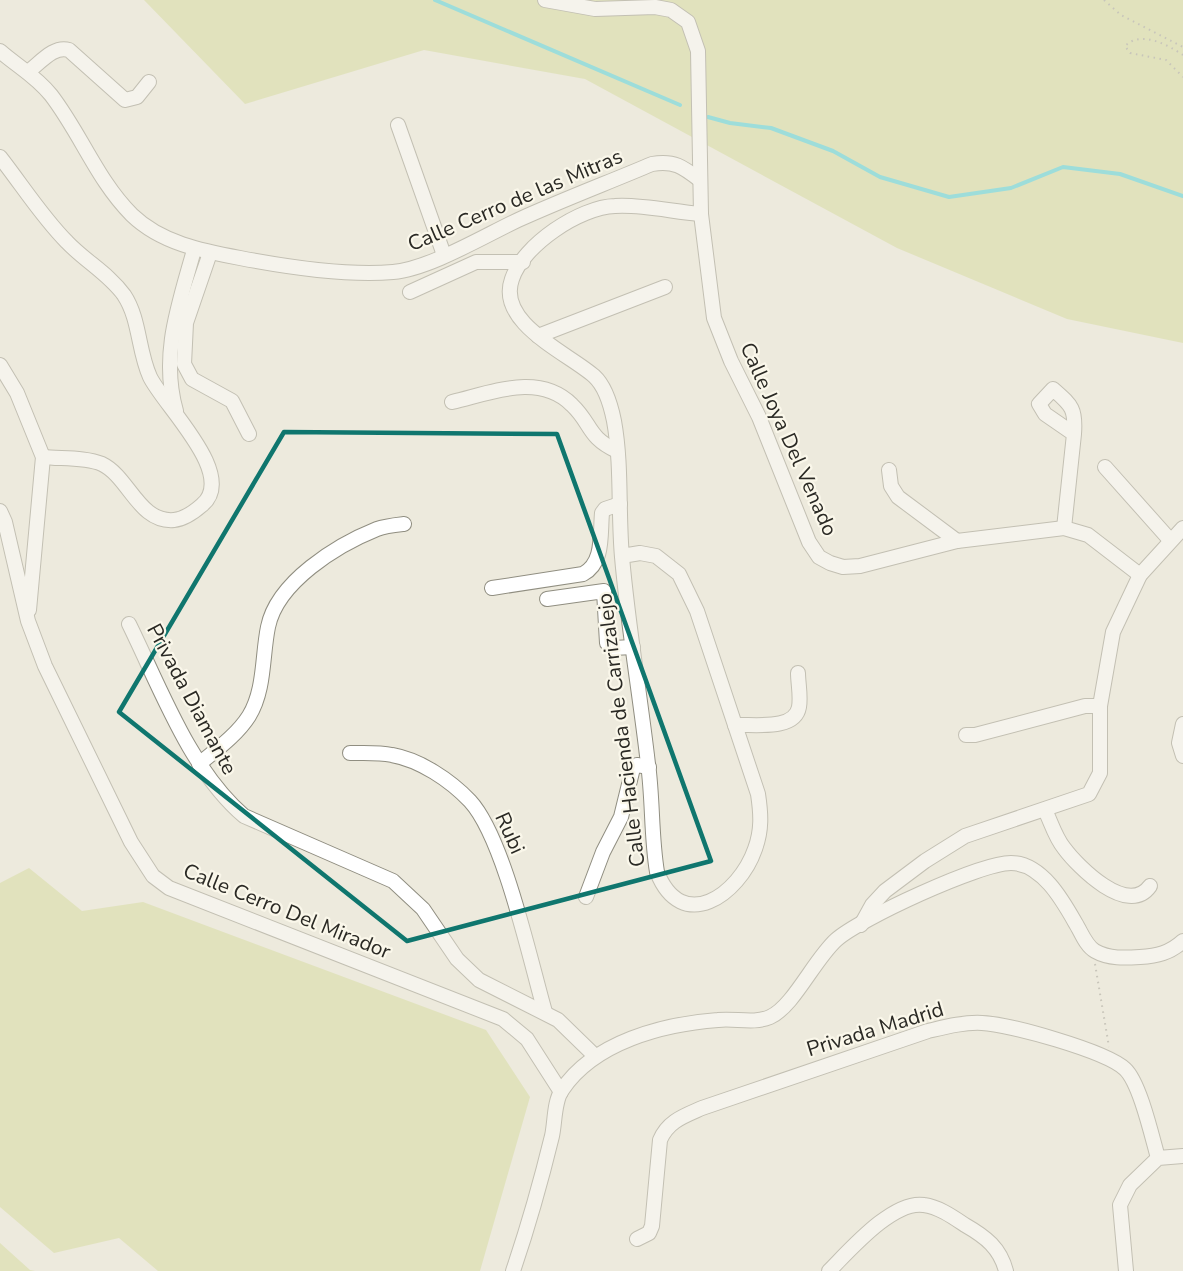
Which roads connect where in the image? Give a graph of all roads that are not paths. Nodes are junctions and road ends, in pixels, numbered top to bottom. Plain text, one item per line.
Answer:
1 (545, 0) edge
2 (582, 0) edge
3 (595, 9) junction
4 (0, 51) edge
5 (29, 71) junction
6 (150, 82) dead end
7 (398, 125) dead end
8 (0, 157) edge
9 (700, 180) junction
10 (701, 214) junction
11 (194, 250) junction
12 (210, 253) junction
13 (444, 255) junction
14 (523, 262) junction
15 (665, 287) dead end
16 (410, 292) dead end
17 (538, 336) junction
18 (0, 365) edge
19 (452, 402) dead end
20 (178, 419) junction
21 (249, 434) dead end
22 (1074, 434) dead end
23 (617, 451) junction
24 (43, 457) junction
25 (1105, 467) dead end
26 (890, 470) dead end
27 (620, 504) junction
28 (0, 511) edge
29 (404, 524) dead end
30 (1064, 528) junction
31 (1183, 528) edge
32 (1170, 540) junction
33 (957, 541) junction
34 (622, 556) junction
35 (1140, 574) junction
36 (492, 588) dead end
37 (547, 599) dead end
38 (28, 621) junction
39 (129, 624) dead end
40 (633, 647) junction
41 (798, 673) dead end
42 (1100, 706) junction
43 (1183, 724) edge
44 (735, 725) junction
45 (966, 735) dead end
46 (350, 753) dead end
47 (1183, 756) edge
48 (199, 764) junction
49 (649, 767) junction
50 (1045, 810) junction
51 (1150, 886) dead end
52 (586, 897) dead end
53 (861, 925) junction
54 (1183, 941) edge
55 (544, 1012) junction
56 (594, 1055) junction
57 (561, 1092) junction
58 (1183, 1156) edge
59 (1158, 1158) junction
60 (637, 1239) dead end
61 (513, 1271) edge
62 (829, 1271) edge
63 (1006, 1271) edge
64 (1126, 1271) edge

1 - 3 street
2 - 3 street
3 - 9 street, Calle Joya Del Venado
4 - 5 street, Calle Cerro de las Mitras
5 - 6 street
5 - 11 street, Calle Cerro de las Mitras
7 - 13 street
8 - 20 street
9 - 10 street, Calle Joya Del Venado
9 - 13 street, Calle Cerro de las Mitras
10 - 14 street, Calle Hacienda de Carrizalejo
10 - 33 street, Calle Joya Del Venado
11 - 12 street, Calle Cerro de las Mitras
11 - 20 street
12 - 13 street, Calle Cerro de las Mitras
12 - 21 street
14 - 16 street
14 - 17 street, Calle Hacienda de Carrizalejo
15 - 17 street
17 - 23 street, Calle Hacienda de Carrizalejo
18 - 24 street
19 - 23 street
20 - 24 street
22 - 30 street
23 - 27 street, Calle Hacienda de Carrizalejo
24 - 38 street, Calle Cerro Del Mirador
25 - 32 street
26 - 33 street
27 - 34 street, Calle Hacienda de Carrizalejo
27 - 36 street
28 - 38 street
29 - 48 street
30 - 33 street, Calle Joya Del Venado
30 - 35 street, Calle Joya Del Venado
31 - 32 street
32 - 35 street
34 - 40 street, Calle Hacienda de Carrizalejo
34 - 44 street, Calle Hacienda de Carrizalejo
35 - 42 street
37 - 40 street
38 - 57 street, Calle Cerro Del Mirador
39 - 48 street, Privada Diamante
40 - 49 street, Calle Hacienda de Carrizalejo
41 - 44 street
42 - 45 street
42 - 50 street
43 - 47 street
44 - 49 street, Calle Hacienda de Carrizalejo
46 - 55 street, Rubi
48 - 55 street, Privada Diamante
49 - 52 street
50 - 51 street
50 - 53 street
53 - 54 street
53 - 56 street
55 - 56 street, Privada Diamante
56 - 57 street
57 - 61 street
58 - 59 street
59 - 60 street, Privada Madrid
59 - 64 street
62 - 63 street

